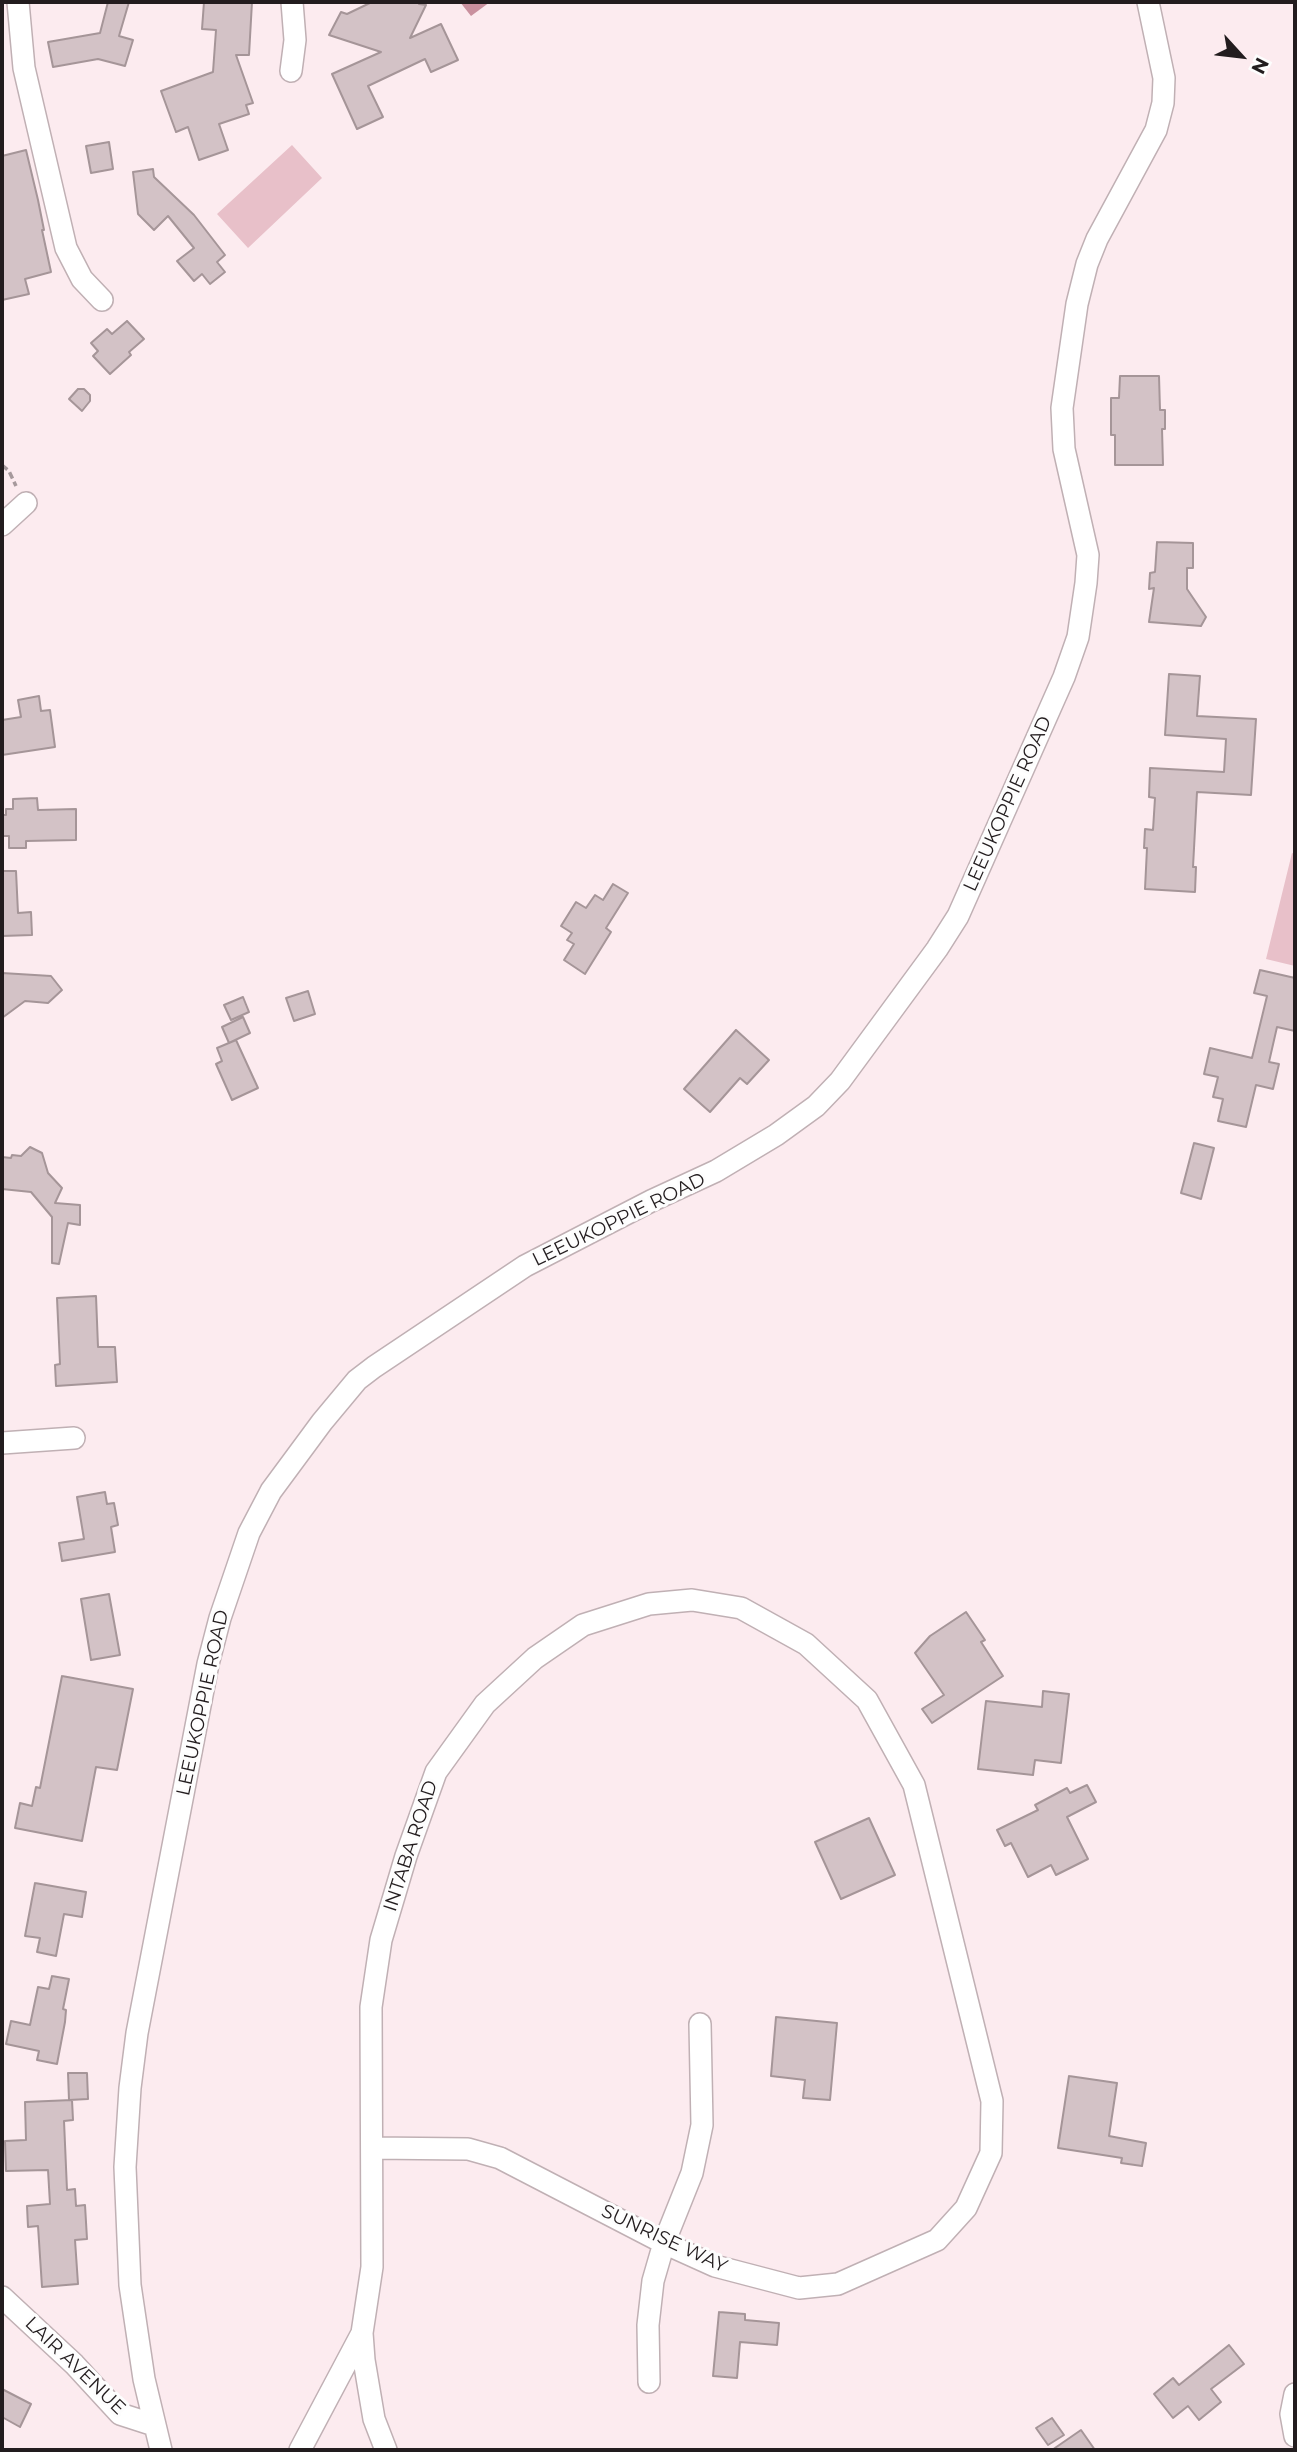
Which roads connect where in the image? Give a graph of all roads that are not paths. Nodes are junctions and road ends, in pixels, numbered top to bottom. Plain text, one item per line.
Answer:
1 (18, 2) edge
2 (292, 2) edge
3 (1148, 2) edge
4 (291, 71) dead end
5 (102, 300) dead end
6 (26, 503) road end
7 (2, 525) edge
8 (74, 1438) dead end
9 (2, 1443) edge
10 (952, 1947) joint
11 (700, 2024) dead end
12 (372, 2148) junction
13 (664, 2243) junction
14 (2, 2297) edge
15 (362, 2333) junction
16 (649, 2382) dead end
17 (1295, 2394) edge
18 (154, 2424) junction
19 (1295, 2436) edge
20 (160, 2450) edge
21 (300, 2450) edge
22 (386, 2450) edge

1 - 5 street
2 - 4 street
3 - 18 street, LEEUKOPPIE ROAD
6 - 7 street
8 - 9 street
10 - 12 street, INTABA ROAD
10 - 13 street, SUNRISE WAY
11 - 13 street
12 - 13 street, SUNRISE WAY
12 - 15 street, INTABA ROAD
13 - 16 street
14 - 18 street, LAIR AVENUE
15 - 21 street, INTABA ROAD
15 - 22 street, INTABA ROAD
17 - 19 street
18 - 20 street, LEEUKOPPIE ROAD

